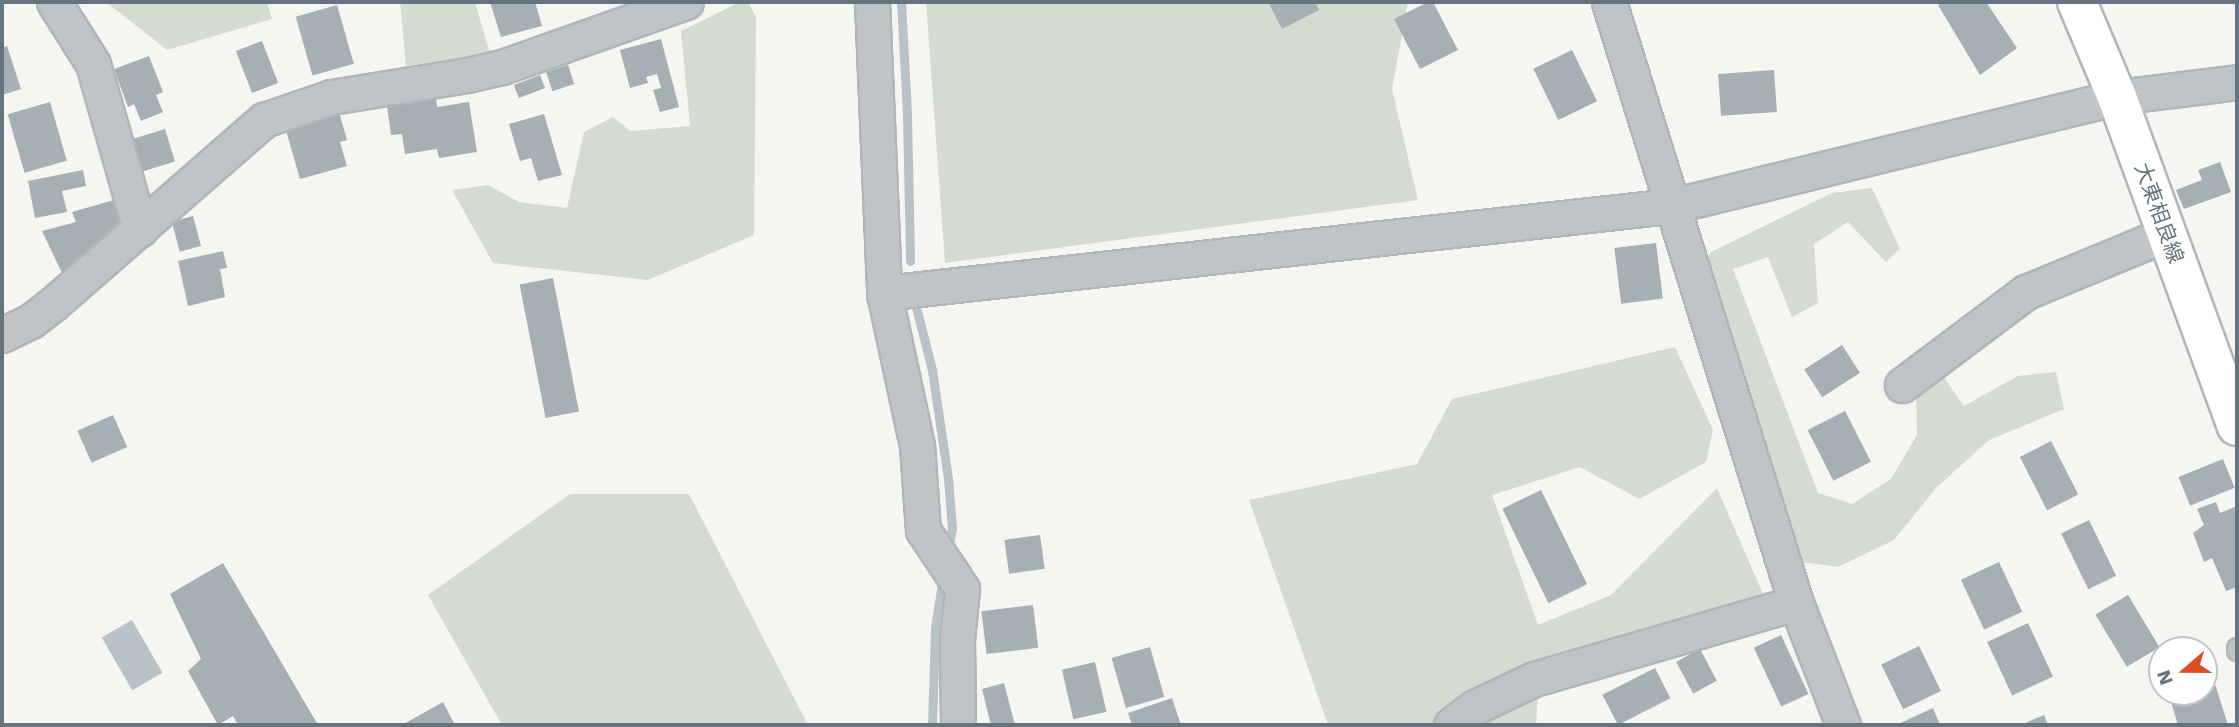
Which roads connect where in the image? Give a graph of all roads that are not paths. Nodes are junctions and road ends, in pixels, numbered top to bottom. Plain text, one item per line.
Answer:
1 (54, 2) edge
2 (686, 2) edge
3 (872, 2) edge
4 (1609, 2) edge
5 (2077, 2) edge
6 (2237, 82) edge
7 (2117, 97) junction
8 (1671, 206) junction
9 (140, 229) junction
10 (2167, 233) junction
11 (884, 293) junction
12 (2, 335) edge
13 (1902, 385) dead end
14 (2237, 426) edge
15 (1796, 603) junction
16 (958, 725) edge
17 (1451, 725) edge
18 (1843, 725) edge

1 - 9 street
2 - 9 street
3 - 11 street
4 - 8 street
5 - 7 main road, 大東相良線
6 - 7 street
7 - 8 street
7 - 10 main road, 大東相良線
8 - 11 street
8 - 15 street
9 - 12 street
10 - 13 street
10 - 14 main road, 大東相良線
11 - 16 street
15 - 17 street
15 - 18 street

